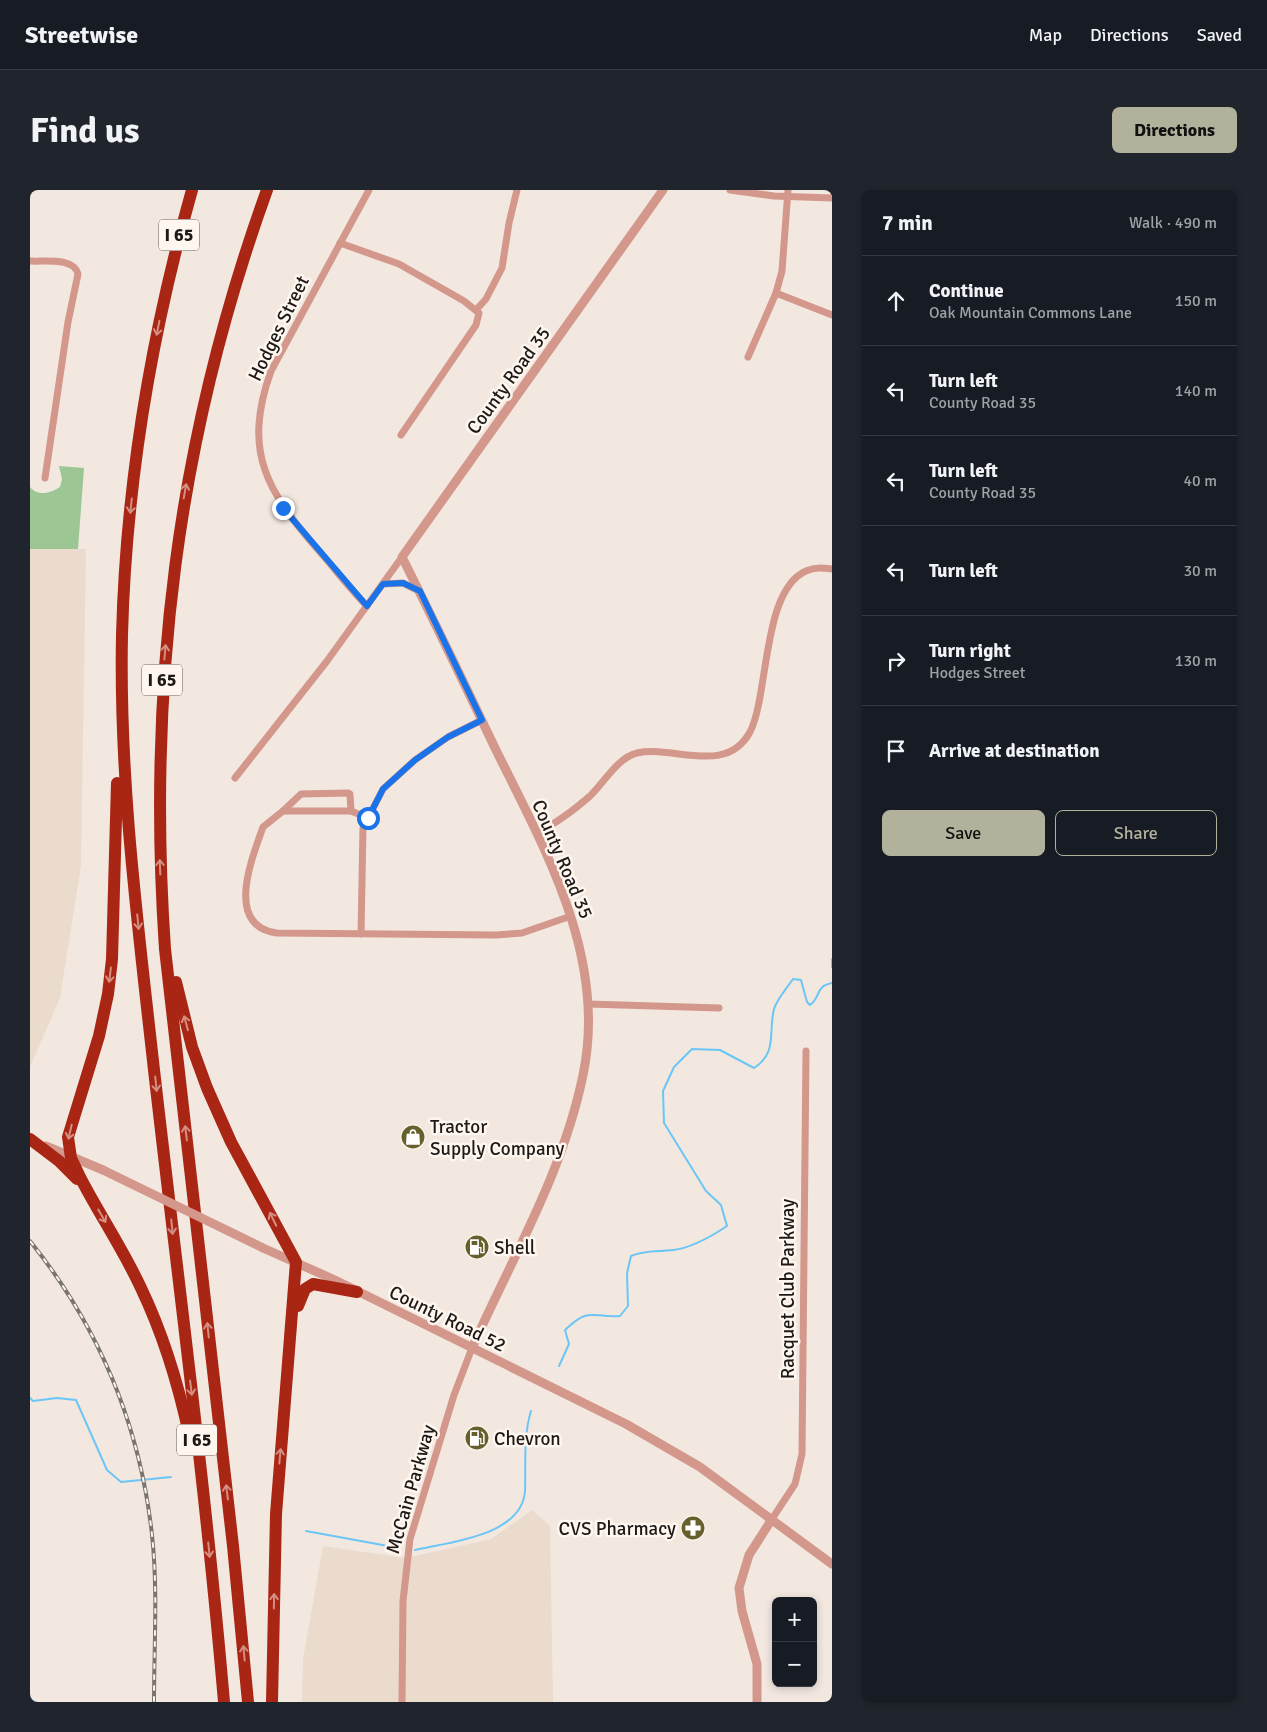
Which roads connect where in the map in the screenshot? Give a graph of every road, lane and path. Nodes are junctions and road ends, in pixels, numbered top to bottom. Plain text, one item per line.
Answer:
1 (192, 190) edge
2 (266, 190) edge
3 (369, 190) edge
4 (518, 190) edge
5 (663, 190) edge
6 (730, 190) edge
7 (788, 193) edge
8 (832, 198) edge
9 (340, 243) junction
10 (30, 261) edge
11 (776, 292) junction
12 (476, 310) junction
13 (832, 315) edge
14 (748, 357) dead end
15 (401, 435) dead end
16 (46, 478) dead end
17 (402, 556) junction
18 (832, 569) edge
19 (383, 584) junction
20 (420, 591) junction
21 (367, 606) junction
22 (122, 647) junction
23 (482, 720) junction
24 (235, 778) dead end
25 (283, 811) junction
26 (351, 811) junction
27 (368, 818) junction
28 (537, 832) junction
29 (161, 886) junction
30 (571, 916) junction
31 (361, 934) junction
32 (588, 1004) junction
33 (718, 1008) dead end
34 (806, 1051) dead end
35 (30, 1139) edge
36 (71, 1158) junction
37 (86, 1190) junction
38 (296, 1262) junction
39 (357, 1292) junction
40 (472, 1348) junction
41 (289, 1376) junction
42 (772, 1520) junction
43 (206, 1522) junction
44 (832, 1564) edge
45 (224, 1702) edge
46 (248, 1702) edge
47 (272, 1702) edge
48 (402, 1702) edge
49 (757, 1702) edge

1 -> 22 highway, I 65
29 -> 2 highway, I 65
3 - 9 street, Hodges Street
4 - 12 street
5 - 17 street, County Road 35
6 - 7 street
7 - 8 street
7 - 11 street
9 - 12 street
9 - 21 street, Hodges Street
10 - 16 street
11 - 13 street
11 - 14 street
12 - 15 street
17 - 19 street
17 - 20 street, County Road 35
18 - 28 street
19 - 20 street
19 - 21 street
20 - 23 street, County Road 35
21 - 24 street
22 -> 36 highway
22 -> 43 highway, I 65
23 - 27 street
23 - 28 street, County Road 35
25 - 26 street
25 - 26 street
25 - 31 street
26 - 27 street
27 - 31 street
28 - 30 street, County Road 35
38 -> 29 highway
46 -> 29 highway, I 65
30 - 31 street
30 - 32 street, County Road 35
32 - 33 street
32 - 40 street, County Road 35
34 - 42 street, Racquet Club Parkway
35 - 36 street, County Road 52
35 - 37 highway
36 - 37 highway
36 - 38 street, County Road 52, bridge
37 -> 43 highway
38 - 39 street, County Road 52
38 - 41 highway
39 - 40 street, County Road 52
39 - 41 highway
40 - 42 street, County Road 52
40 - 48 street, McCain Parkway
47 -> 41 highway
42 - 44 street, County Road 52
42 - 49 street
43 -> 45 highway, I 65

